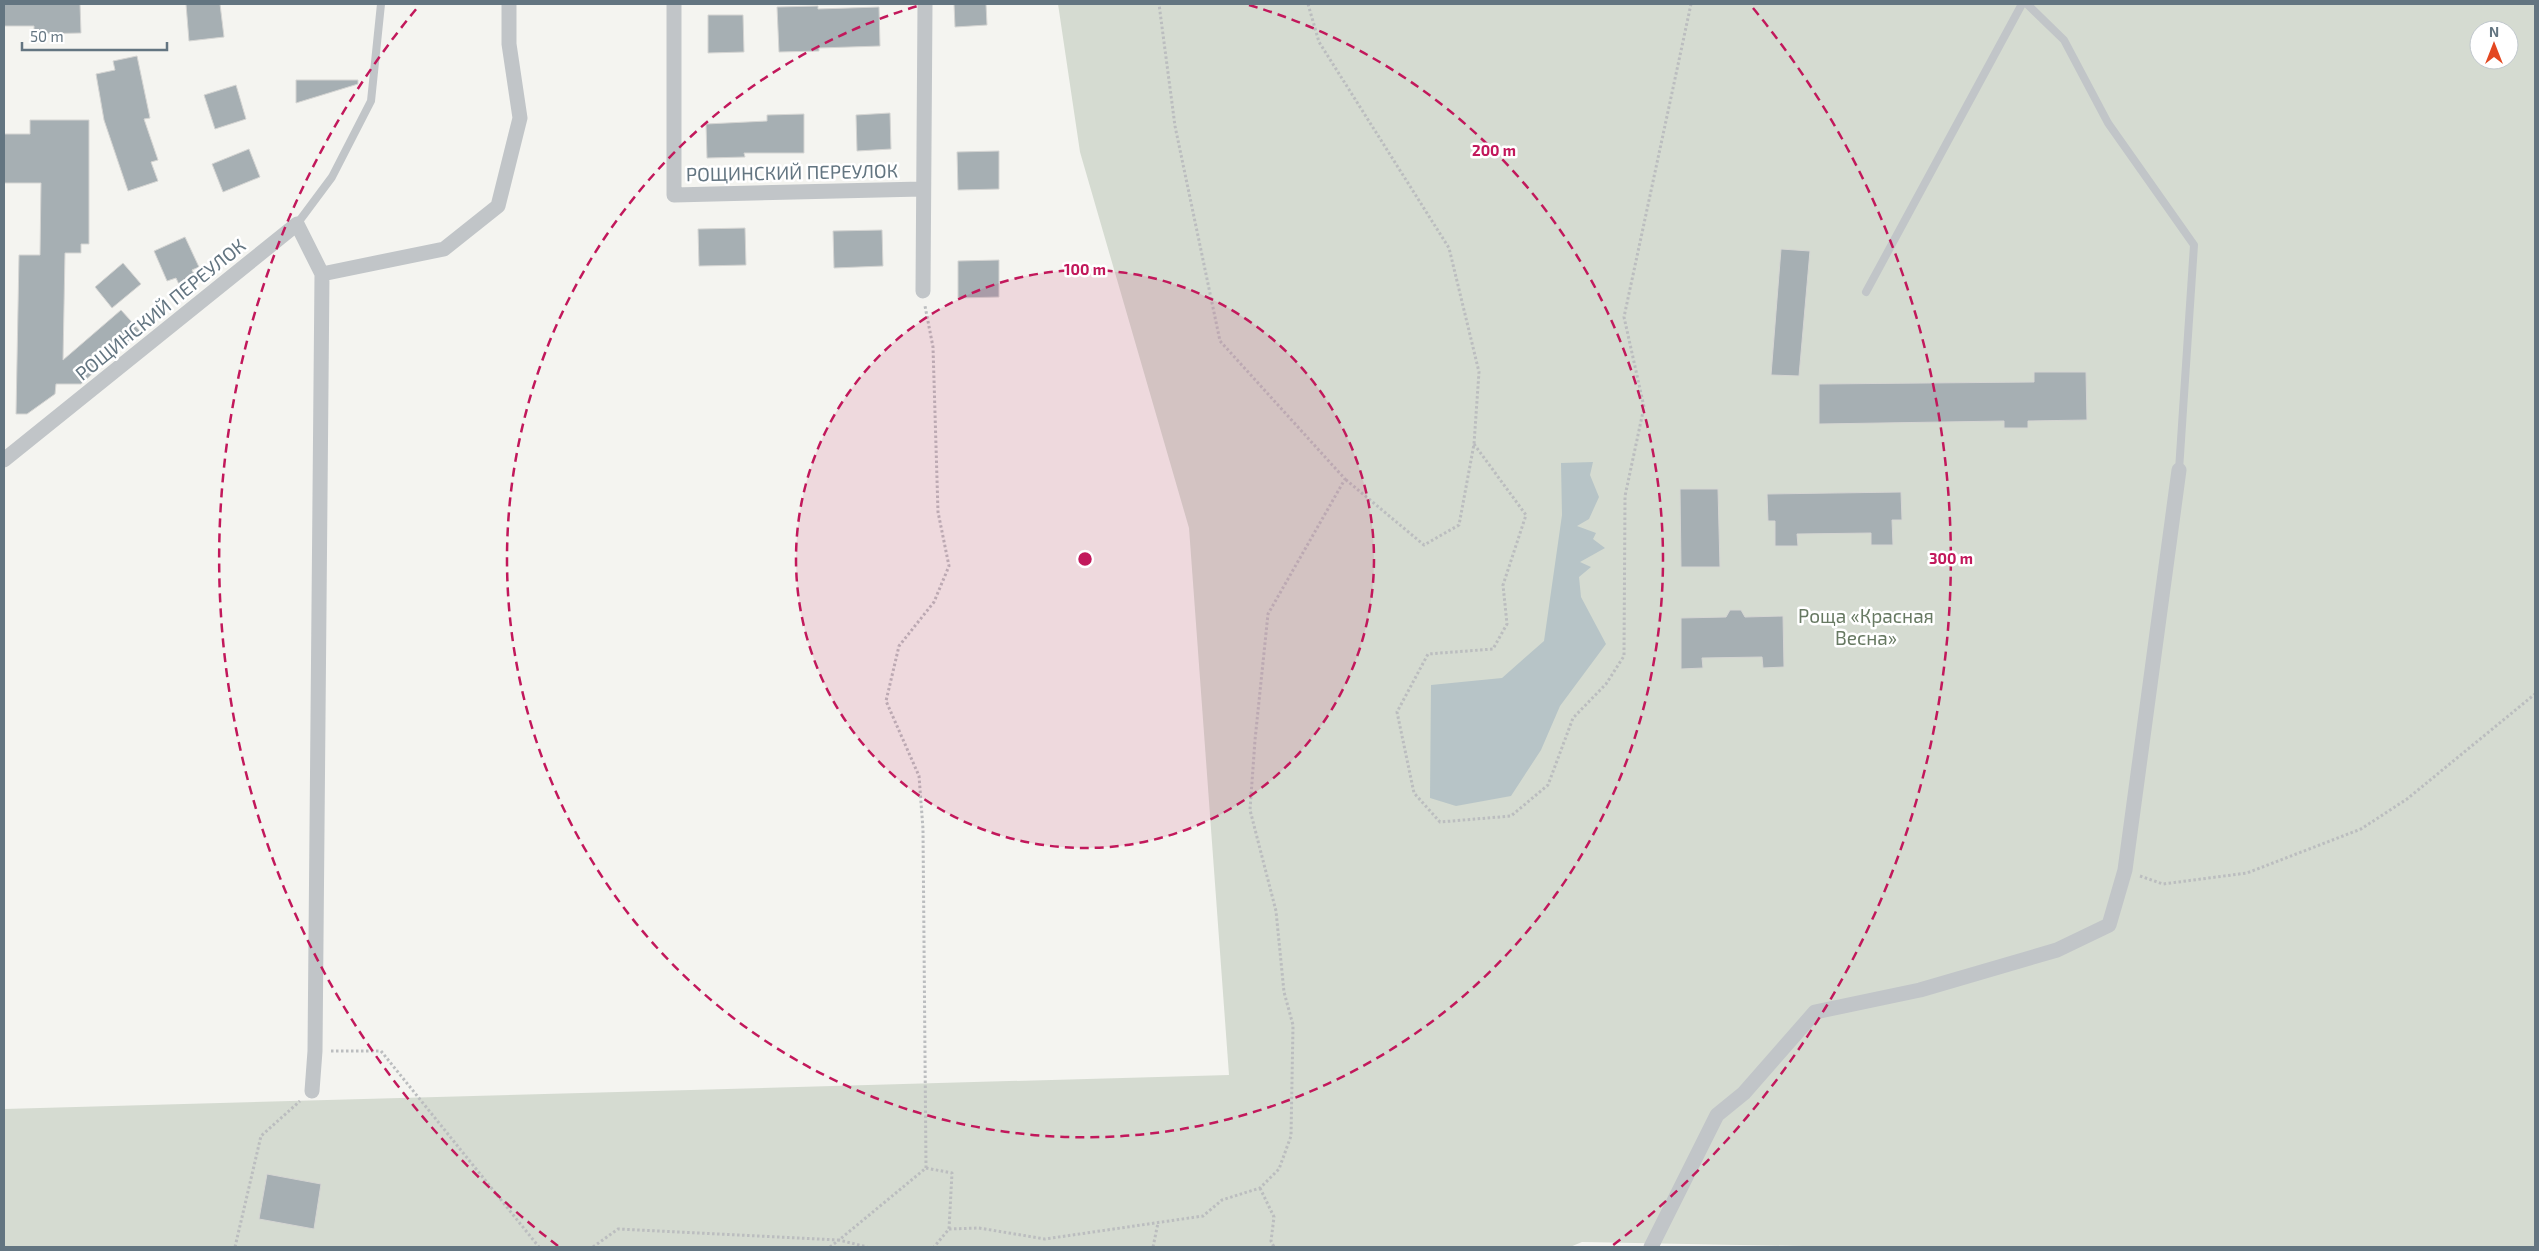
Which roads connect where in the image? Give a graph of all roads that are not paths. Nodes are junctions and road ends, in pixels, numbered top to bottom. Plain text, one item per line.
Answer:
1 (381, 4) edge
2 (509, 4) edge
3 (674, 4) edge
4 (925, 4) edge
5 (2022, 4) edge
6 (2026, 4) edge
7 (922, 189) junction
8 (297, 224) junction
9 (322, 274) junction
10 (922, 291) road end
11 (1866, 292) dead end
12 (4, 460) edge
13 (2179, 470) joint
14 (312, 1091) road end
15 (1651, 1247) edge

1 - 8 lane
2 - 9 street
3 - 7 street, РОЩИНСКИЙ ПЕРЕУЛОК
4 - 7 street, РОЩИНСКИЙ ПЕРЕУЛОК
5 - 11 lane
6 - 13 lane
7 - 10 street, РОЩИНСКИЙ ПЕРЕУЛОК
8 - 9 street
8 - 12 street, РОЩИНСКИЙ ПЕРЕУЛОК
9 - 14 street
13 - 15 street

